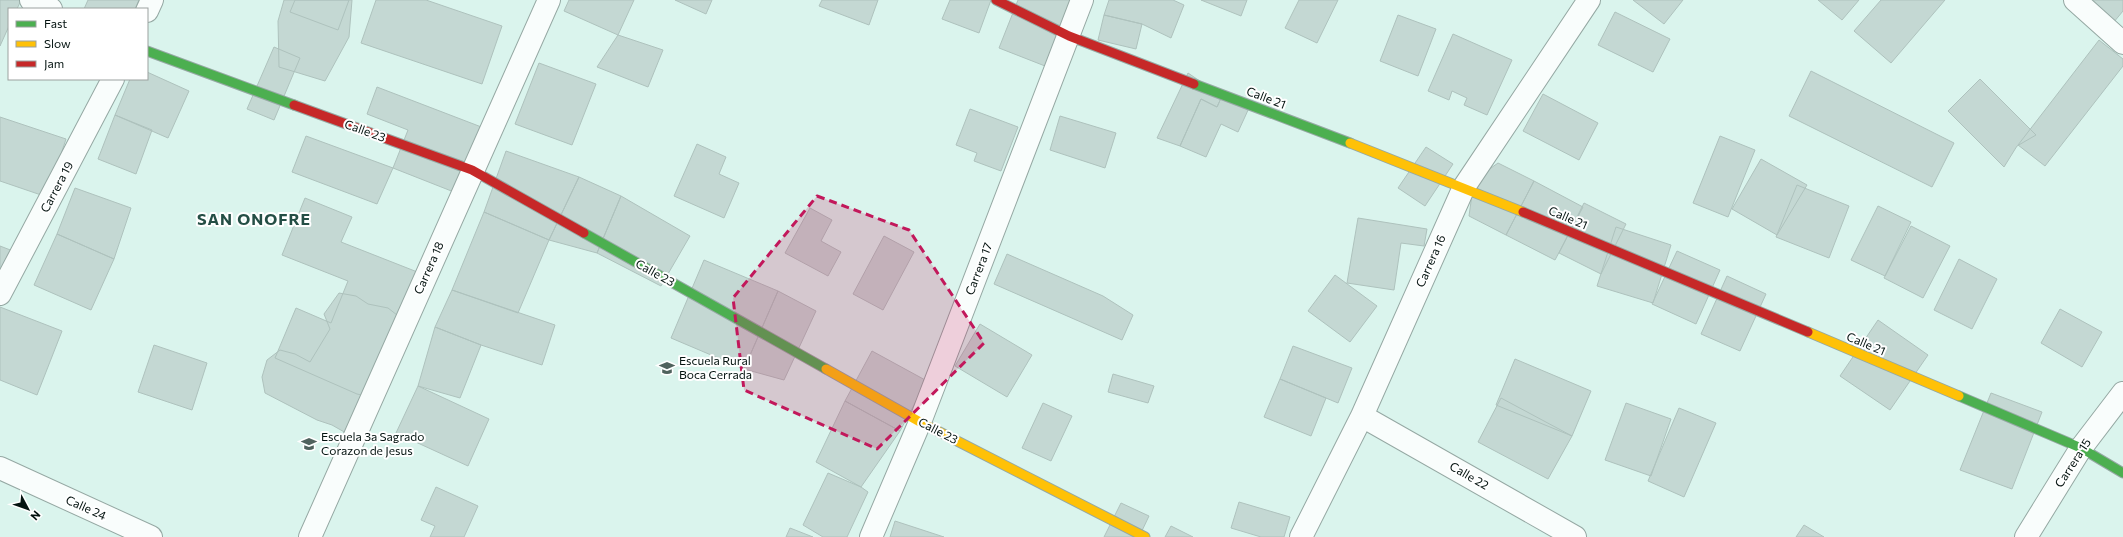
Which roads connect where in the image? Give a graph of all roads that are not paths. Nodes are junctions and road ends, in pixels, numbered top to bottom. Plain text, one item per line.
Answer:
1 (31, 0) edge
2 (549, 0) edge
3 (996, 0) edge
4 (1082, 0) edge
5 (1589, 0) edge
6 (2075, 0) edge
7 (49, 8) edge
8 (1069, 36) junction
9 (2123, 43) edge
10 (148, 51) edge
11 (112, 80) edge
12 (472, 170) junction
13 (1464, 187) junction
14 (0, 294) edge
15 (2123, 392) edge
16 (1362, 416) junction
17 (920, 422) junction
18 (2081, 448) junction
19 (0, 468) edge
20 (2123, 473) edge
21 (151, 537) edge
22 (310, 537) edge
23 (871, 537) edge
24 (1145, 537) edge
25 (1301, 537) edge
26 (1576, 537) edge
27 (2026, 537) edge

1 - 7 street
2 - 12 street, Carrera 18
3 - 8 street, Calle 21
4 - 8 street, Carrera 17
5 - 13 street, Carrera 16
6 - 9 street
8 - 13 street, Calle 21
8 - 17 street, Carrera 17
10 - 12 street, Calle 23
11 - 14 street, Carrera 19
12 - 17 street, Calle 23
12 - 22 street, Carrera 18
13 - 16 street, Carrera 16
13 - 18 street, Calle 21
15 - 18 street, Carrera 15
16 - 25 street, Carrera 16
16 - 26 street, Calle 22
17 - 23 street, Carrera 17
17 - 24 street, Calle 23
18 - 20 street, Calle 21
18 - 27 street, Carrera 15
19 - 21 street, Calle 24

